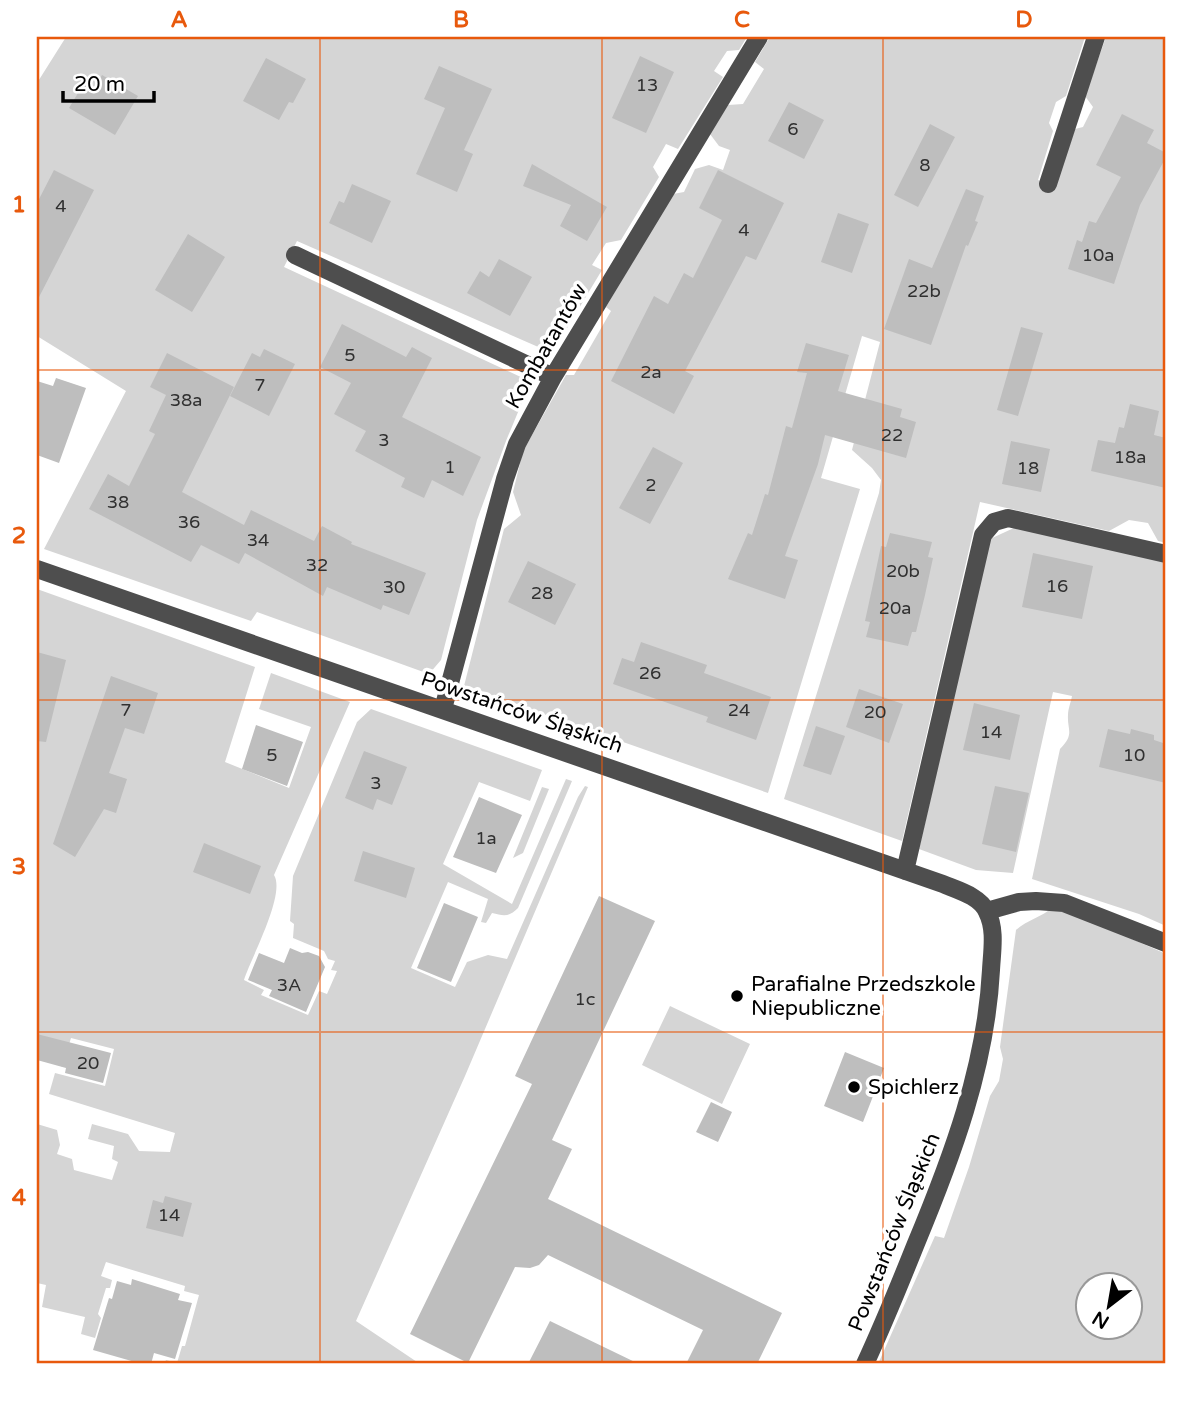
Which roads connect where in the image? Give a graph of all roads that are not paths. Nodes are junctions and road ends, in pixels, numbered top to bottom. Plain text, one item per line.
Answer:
1 (759, 37) edge
2 (1096, 37) edge
3 (1048, 184) dead end
4 (295, 255) dead end
5 (553, 377) junction
6 (1166, 554) edge
7 (37, 569) edge
8 (443, 709) junction
9 (905, 871) junction
10 (987, 911) junction
11 (1166, 943) edge
12 (865, 1364) edge

1 - 5 street, Kombatantów
2 - 3 street
4 - 5 street
5 - 8 street, Kombatantów
6 - 9 street
7 - 8 street, Powstańców Śląskich
8 - 9 street, Powstańców Śląskich
9 - 10 street, Powstańców Śląskich
10 - 11 street
10 - 12 street, Powstańców Śląskich

